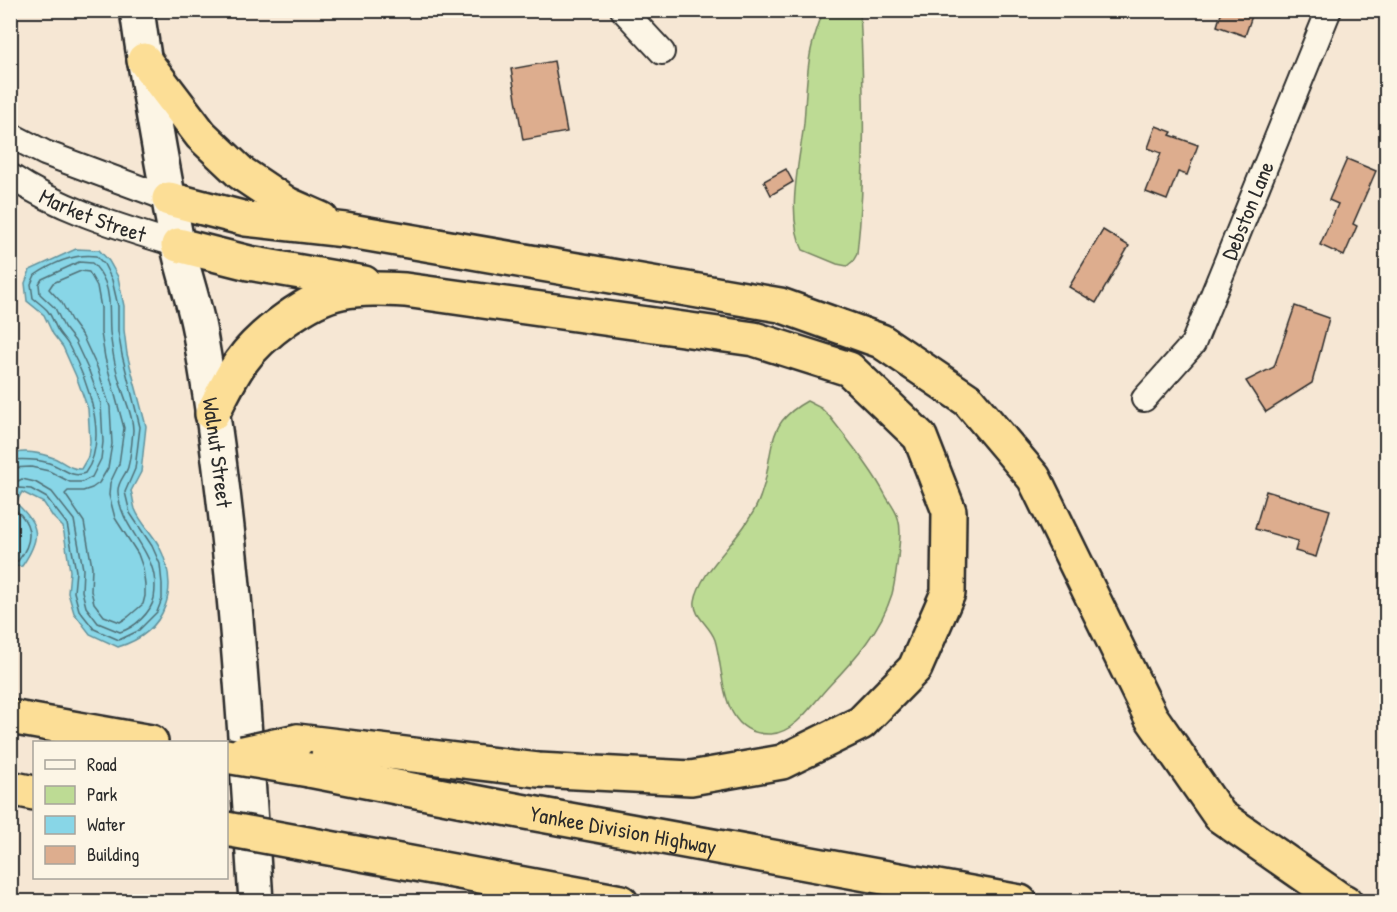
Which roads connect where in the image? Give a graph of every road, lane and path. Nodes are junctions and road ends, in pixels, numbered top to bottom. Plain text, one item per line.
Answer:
1 (137, 10) edge
2 (623, 10) edge
3 (1329, 10) edge
4 (662, 52) dead end
5 (144, 60) junction
6 (10, 135) edge
7 (10, 176) edge
8 (169, 199) junction
9 (345, 230) junction
10 (178, 245) junction
11 (405, 290) junction
12 (1144, 399) dead end
13 (212, 414) junction
14 (10, 717) edge
15 (145, 741) edge
16 (303, 755) junction
17 (228, 756) edge
18 (10, 788) edge
19 (33, 793) edge
20 (228, 830) edge
21 (256, 902) edge
22 (621, 902) edge
23 (1020, 902) edge
24 (1345, 902) edge

1 - 5 main road, Walnut Street
2 - 4 street
3 - 12 street, Debston Lane
5 - 8 main road, Walnut Street
5 - 9 highway
6 - 8 street, Market Street
7 - 10 street, Market Street
8 - 9 highway
8 - 10 main road, Walnut Street
9 - 24 highway
10 - 11 highway
10 - 13 main road, Walnut Street
11 - 13 highway
11 - 16 highway
13 - 21 main road, Walnut Street
14 - 15 highway
16 - 17 highway, bridge
16 - 23 highway, Yankee Division Highway
18 - 19 highway
20 - 22 highway, bridge

